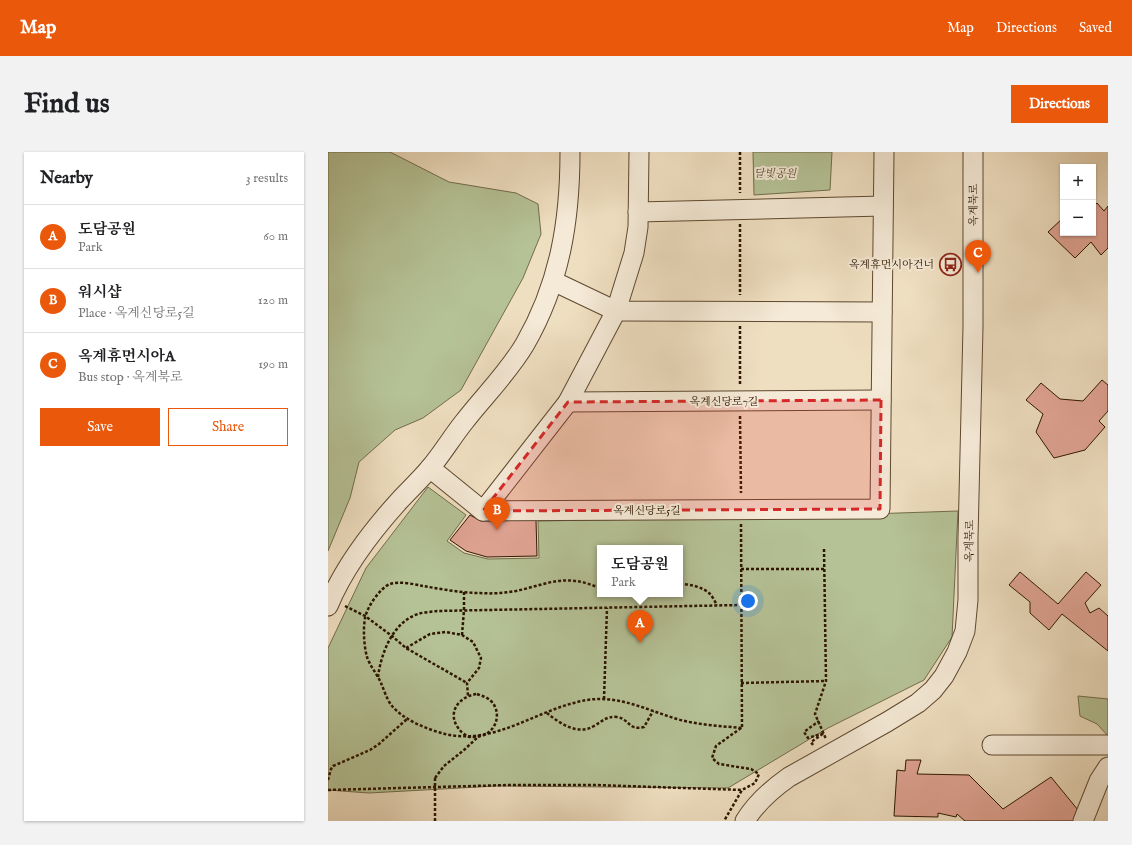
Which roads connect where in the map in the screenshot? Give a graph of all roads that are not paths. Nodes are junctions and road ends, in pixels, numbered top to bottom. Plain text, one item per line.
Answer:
1 (570, 152) edge
2 (639, 152) edge
3 (884, 152) edge
4 (973, 152) edge
5 (979, 152) edge
6 (973, 174) junction
7 (883, 206) junction
8 (638, 212) junction
9 (553, 281) junction
10 (616, 311) junction
11 (882, 312) junction
12 (881, 400) junction
13 (568, 402) junction
14 (430, 468) junction
15 (483, 511) junction
16 (329, 602) edge
17 (992, 745) dead end
18 (1108, 745) edge
19 (1108, 767) edge
20 (745, 821) edge
21 (1083, 821) edge

1 - 9 street
2 - 8 street
3 - 7 street
4 - 6 street, 옥계북로
5 - 6 street
6 - 20 street, 옥계북로
7 - 8 street
7 - 11 street
8 - 10 street
9 - 10 street
9 - 14 street
10 - 11 street
10 - 13 street
11 - 12 street
12 - 13 street, 옥계신당로7길
12 - 15 street, 옥계신당로5길
13 - 15 street
14 - 15 street
14 - 16 street
17 - 18 street
19 - 21 street

